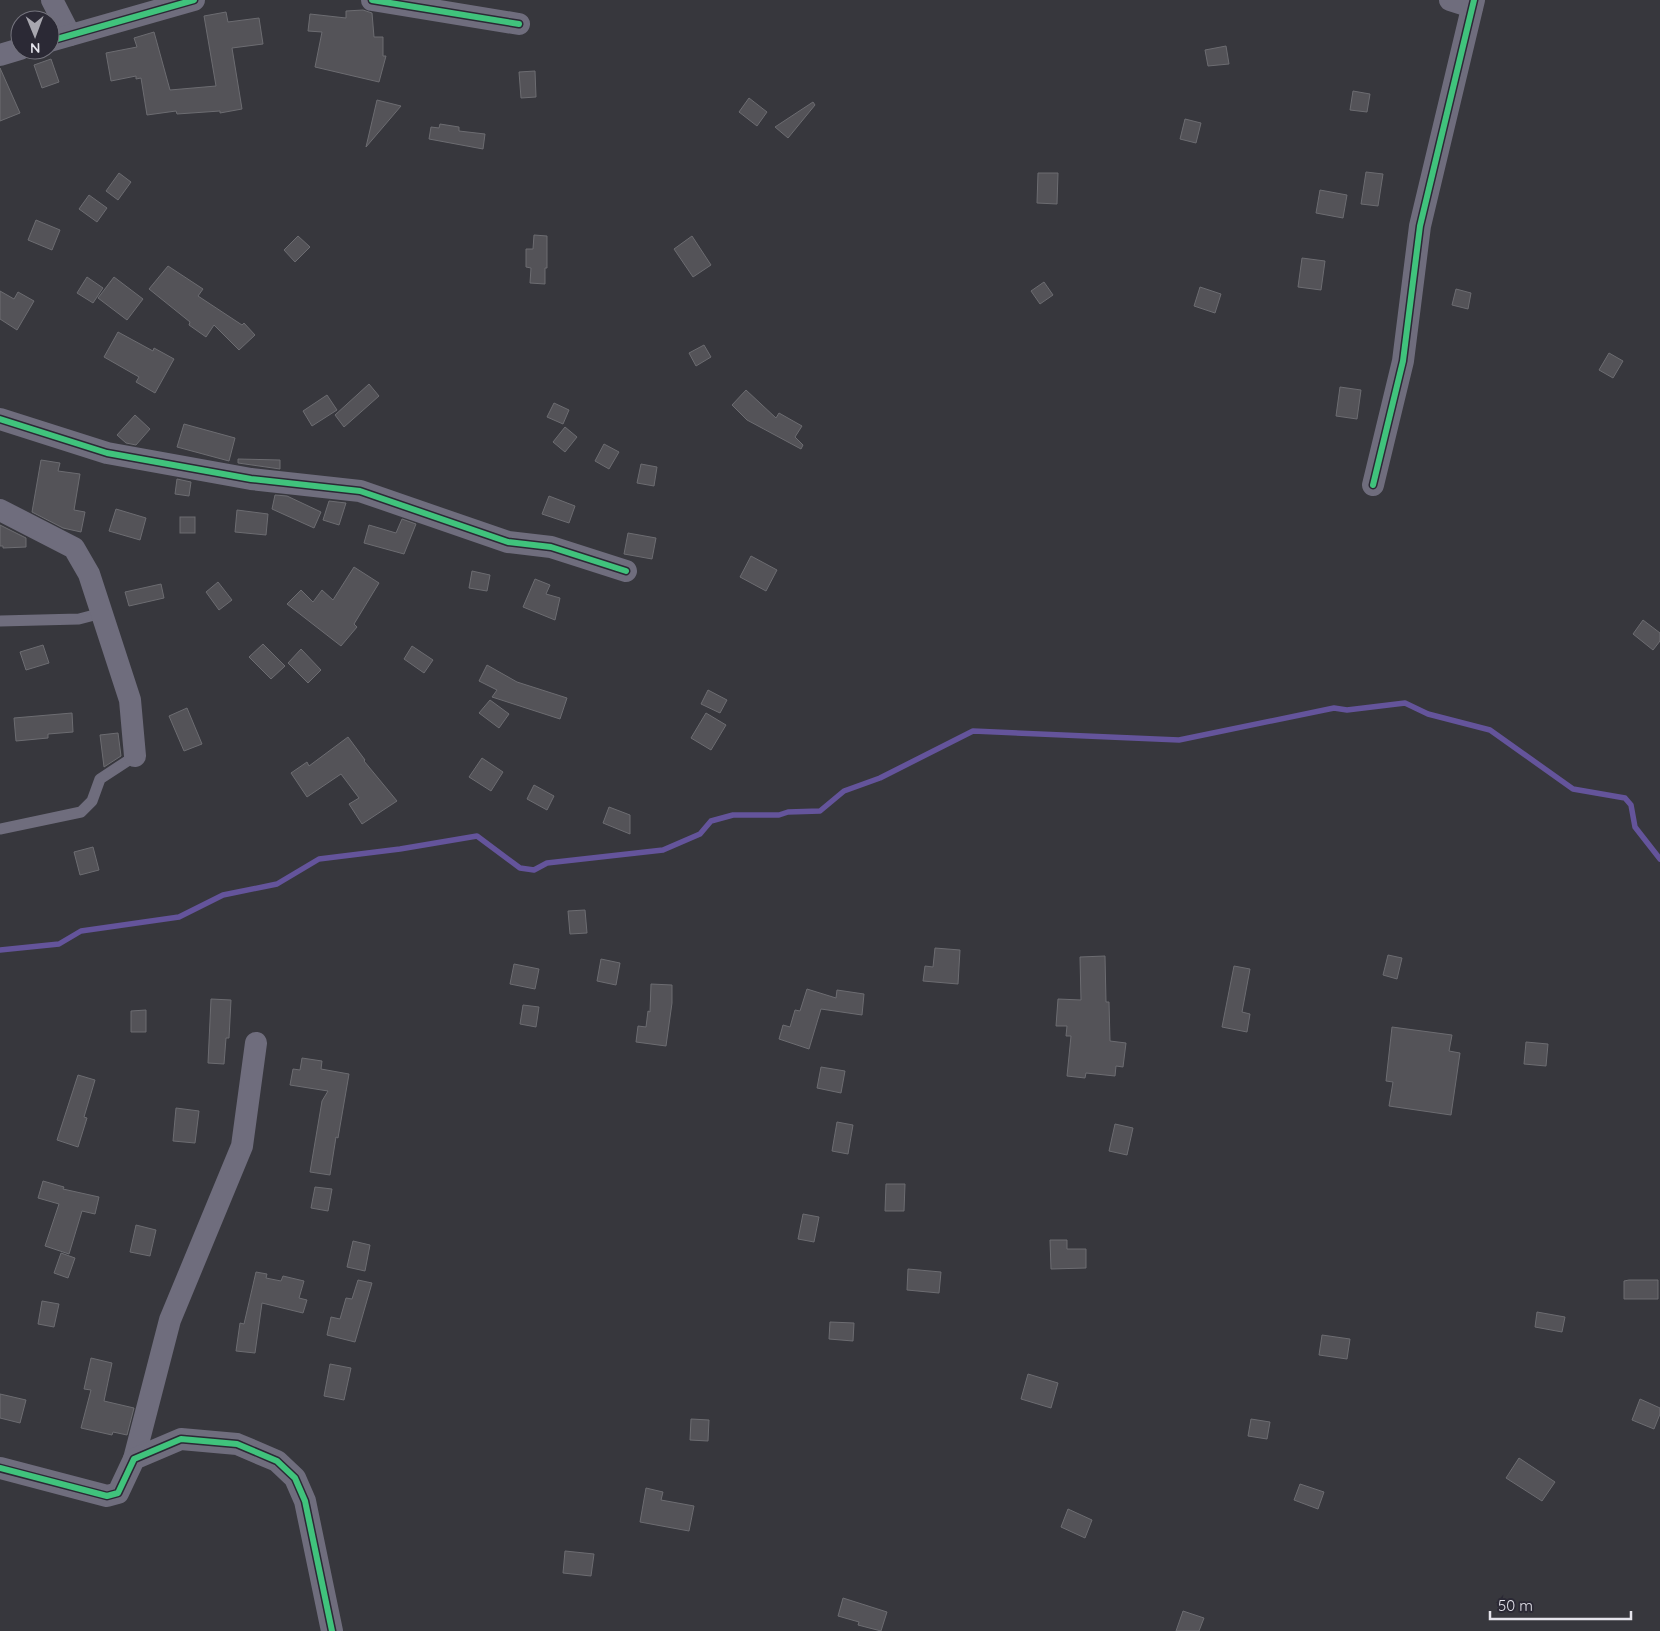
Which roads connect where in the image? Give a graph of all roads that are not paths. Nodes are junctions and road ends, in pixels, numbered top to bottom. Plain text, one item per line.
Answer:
1 (194, 0) edge
2 (372, 0) edge
3 (1450, 0) edge
4 (1473, 3) edge
5 (519, 24) dead end
6 (60, 38) edge
7 (0, 419) edge
8 (1373, 485) dead end
9 (0, 510) edge
10 (626, 571) dead end
11 (102, 613) junction
12 (0, 620) edge
13 (135, 756) joint
14 (0, 829) edge
15 (256, 1042) dead end
16 (134, 1458) junction
17 (0, 1468) edge
18 (332, 1631) edge

1 - 6 street
2 - 5 street
3 - 4 street
4 - 8 street
7 - 10 street
9 - 11 street
11 - 12 lane
11 - 13 street
13 - 14 lane
15 - 16 street
16 - 17 street
16 - 18 street

